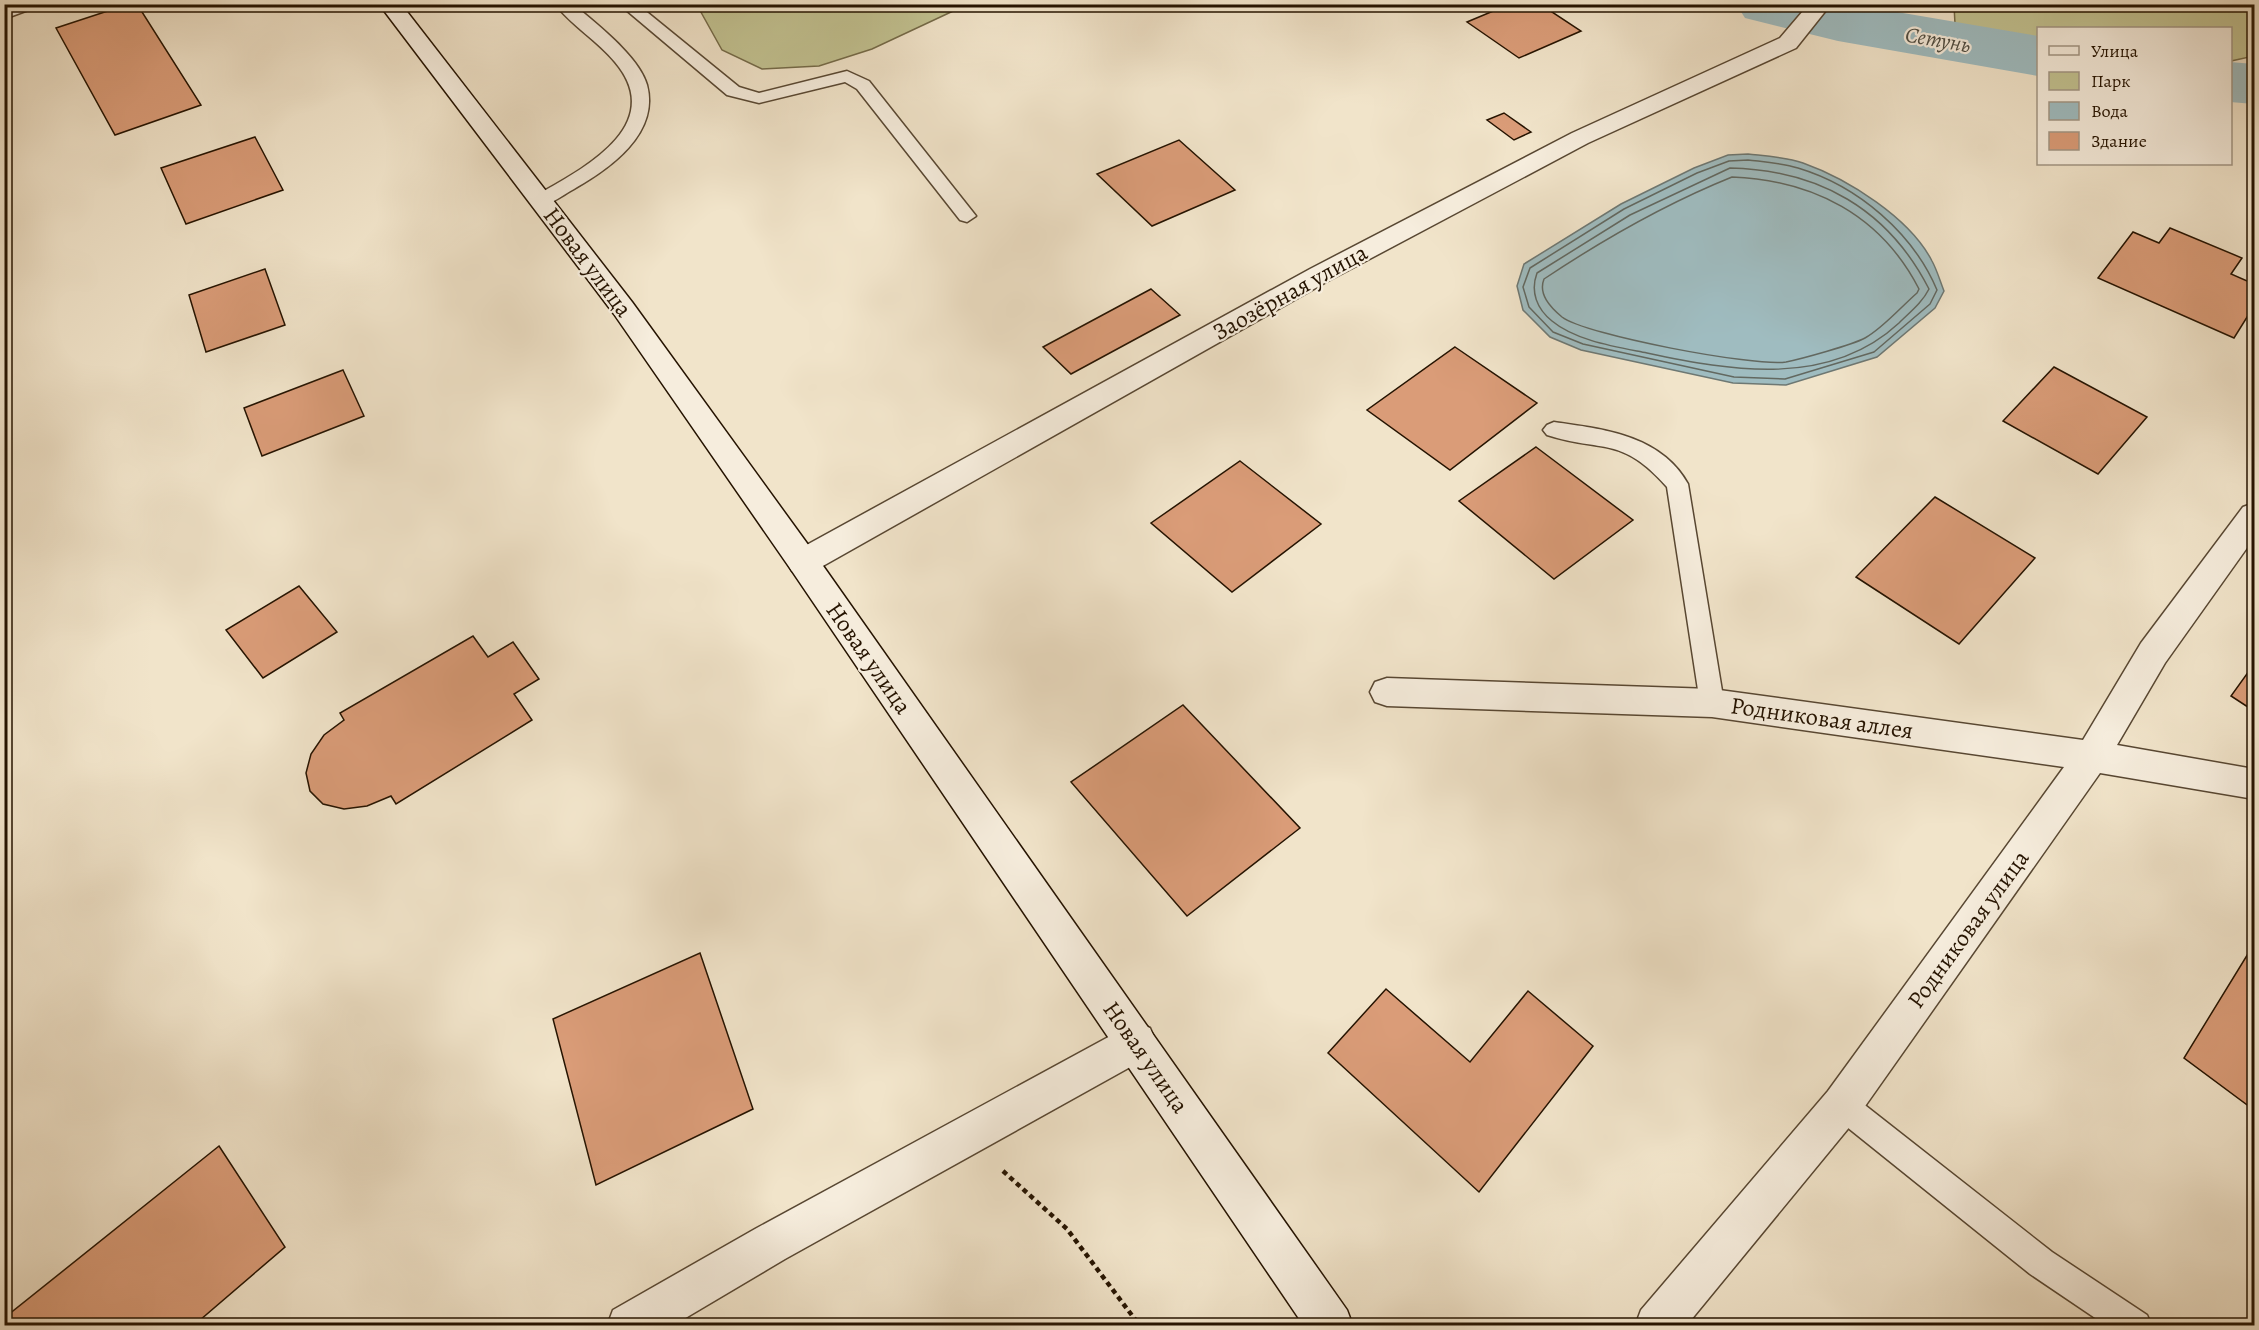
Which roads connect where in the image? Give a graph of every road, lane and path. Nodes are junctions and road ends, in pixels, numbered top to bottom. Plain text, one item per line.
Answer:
1 (23, 4) edge
2 (389, 4) edge
3 (563, 4) edge
4 (627, 4) edge
5 (1821, 4) edge
6 (4, 13) edge
7 (541, 200) junction
8 (967, 216) dead end
9 (1554, 430) dead end
10 (2254, 515) edge
11 (803, 562) junction
12 (1387, 692) dead end
13 (1712, 703) junction
14 (2092, 756) junction
15 (2254, 784) edge
16 (1136, 1042) junction
17 (1842, 1105) junction
18 (965, 1136) junction
19 (629, 1326) edge
20 (1140, 1326) edge
21 (1331, 1326) edge
22 (1657, 1326) edge
23 (2136, 1326) edge

1 - 6 street
2 - 7 street, Новая улица
3 - 7 lane
4 - 8 lane
5 - 11 street, Заозёрная улица
7 - 11 street, Новая улица
9 - 13 lane
10 - 14 street, Родниковая улица
11 - 16 street, Новая улица
12 - 13 street, Родниковая аллея
13 - 14 street, Родниковая аллея
14 - 15 street, Родниковая аллея
14 - 17 street, Родниковая улица
16 - 18 street
16 - 21 street, Новая улица
17 - 22 street, Родниковая улица
17 - 23 lane
18 - 19 street
18 - 20 path

